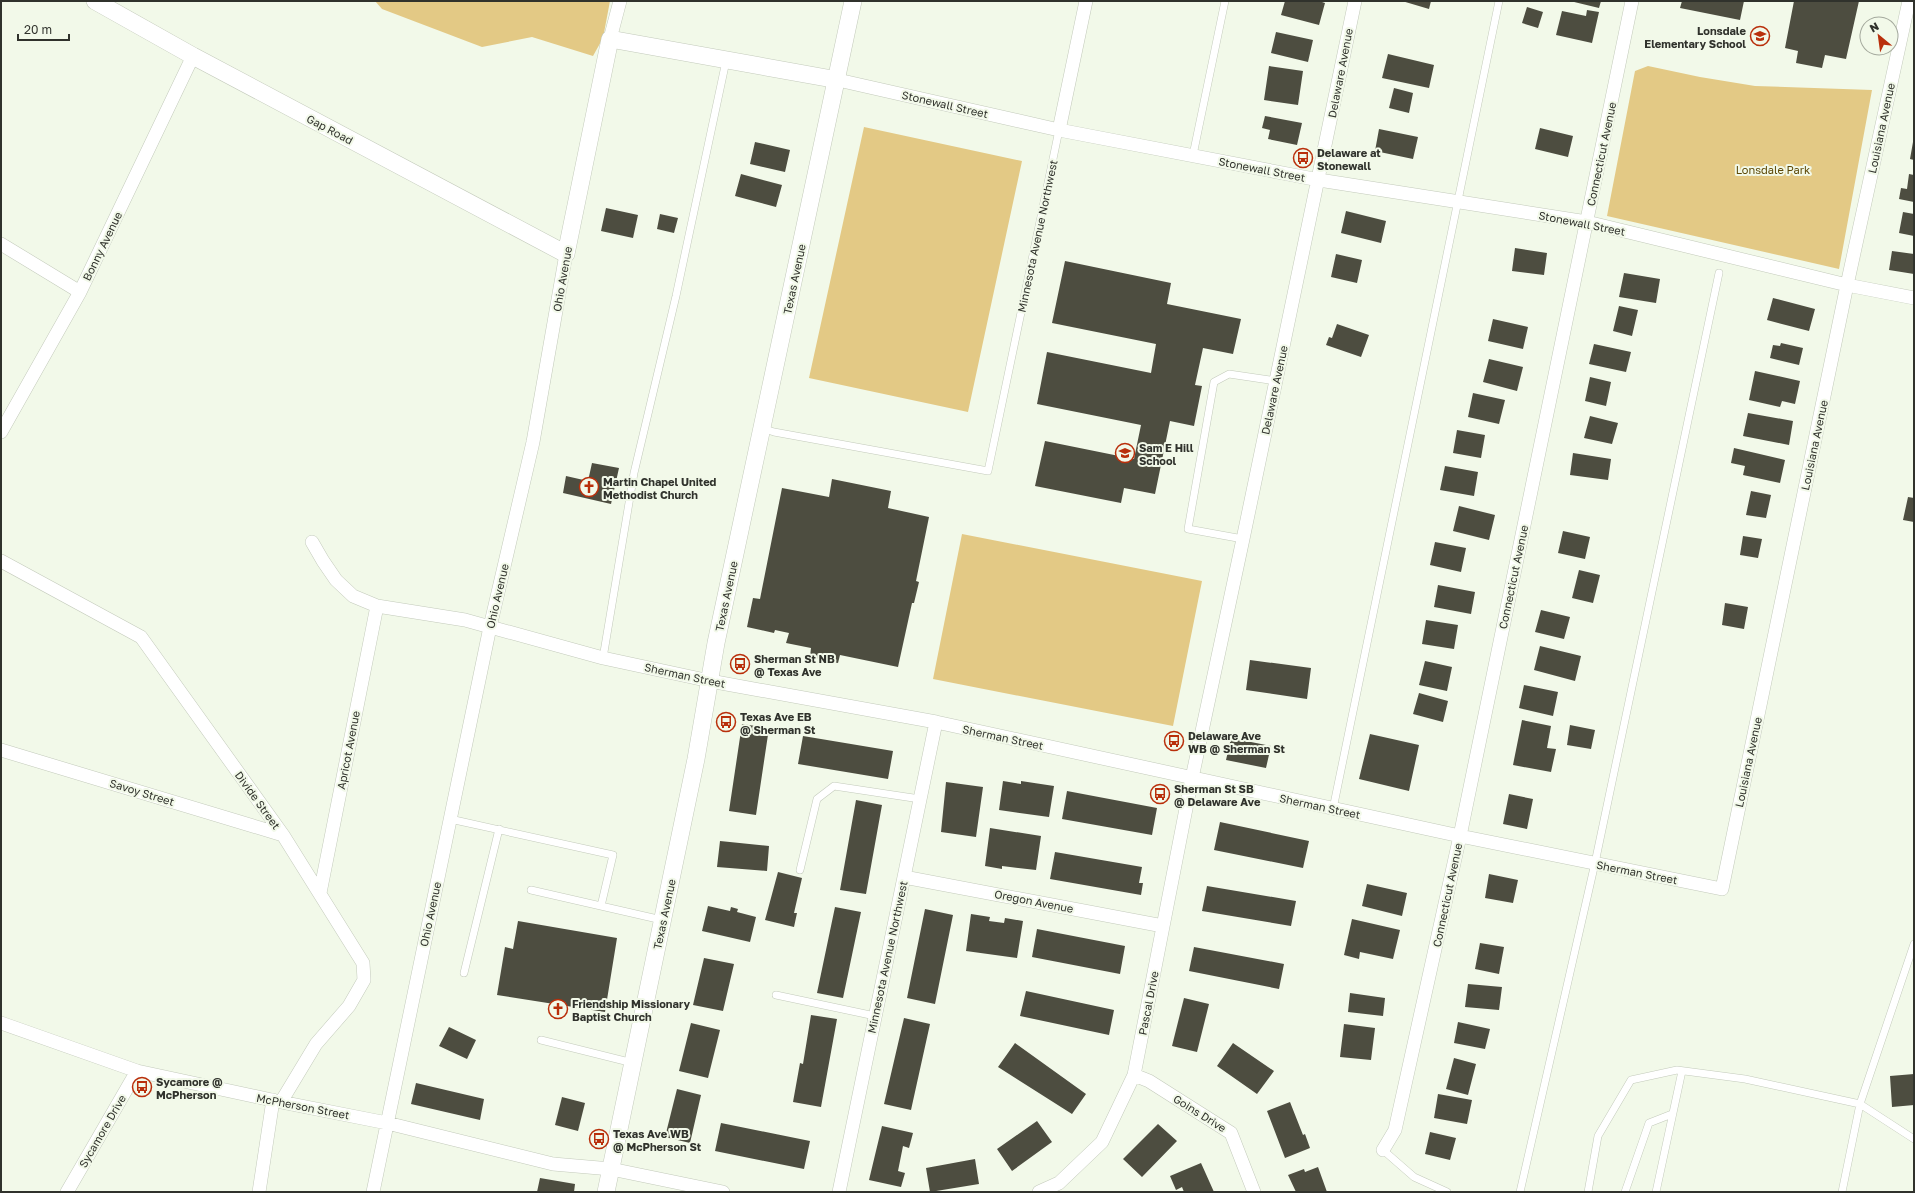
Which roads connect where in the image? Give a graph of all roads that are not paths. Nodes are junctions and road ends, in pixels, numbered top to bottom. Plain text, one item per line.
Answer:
1 (95, 1) edge
2 (620, 1) edge
3 (853, 1) edge
4 (1086, 1) edge
5 (1225, 1) edge
6 (1355, 1) edge
7 (1499, 1) edge
8 (1632, 1) edge
9 (1909, 1) edge
10 (610, 40) junction
11 (192, 56) junction
12 (726, 60) junction
13 (838, 80) junction
14 (1059, 130) junction
15 (1193, 155) junction
16 (1318, 180) junction
17 (1458, 202) junction
18 (1587, 222) junction
19 (1, 244) edge
20 (566, 254) junction
21 (1719, 273) dead end
22 (1847, 285) junction
23 (80, 292) junction
24 (1914, 298) edge
25 (1276, 381) junction
26 (762, 428) junction
27 (1, 432) edge
28 (1243, 539) junction
29 (312, 542) dead end
30 (1, 561) edge
31 (377, 606) junction
32 (490, 627) junction
33 (603, 658) junction
34 (710, 681) junction
35 (936, 722) junction
36 (1, 750) edge
37 (1192, 778) junction
38 (920, 799) junction
39 (1333, 809) junction
40 (450, 819) junction
41 (499, 830) junction
42 (284, 835) junction
43 (1460, 836) junction
44 (1596, 863) junction
45 (800, 870) dead end
46 (904, 877) junction
47 (1722, 889) joint
48 (531, 890) dead end
49 (320, 893) junction
50 (601, 906) junction
51 (662, 920) junction
52 (1163, 926) junction
53 (1914, 944) edge
54 (464, 973) dead end
55 (776, 995) dead end
56 (875, 1016) junction
57 (1, 1023) edge
58 (541, 1040) dead end
59 (633, 1063) junction
60 (138, 1071) junction
61 (1682, 1071) junction
62 (1134, 1075) junction
63 (277, 1101) junction
64 (1860, 1104) junction
65 (1672, 1114) junction
66 (387, 1123) junction
67 (1914, 1139) edge
68 (1383, 1150) joint
69 (611, 1169) junction
70 (1062, 1187) edge
71 (67, 1192) edge
72 (259, 1192) edge
73 (373, 1192) edge
74 (606, 1192) edge
75 (723, 1192) edge
76 (839, 1192) edge
77 (1039, 1192) edge
78 (1254, 1192) edge
79 (1447, 1192) edge
80 (1520, 1192) edge
81 (1588, 1192) edge
82 (1625, 1192) edge
83 (1656, 1192) edge
84 (1842, 1192) edge

1 - 11 street, Gap Road
2 - 10 street, Ohio Avenue
3 - 13 street, Texas Avenue
4 - 14 street, Minnesota Avenue Northwest
5 - 15 lane
6 - 16 street, Delaware Avenue
7 - 17 lane
8 - 18 street, Connecticut Avenue
9 - 22 street, Louisiana Avenue
10 - 12 street, Stonewall Street
10 - 20 street, Ohio Avenue
11 - 20 street, Gap Road
11 - 23 street, Bonny Avenue
12 - 13 street, Stonewall Street
12 - 33 lane
13 - 14 street, Stonewall Street
13 - 26 street, Texas Avenue
14 - 15 street, Stonewall Street
14 - 26 lane, Minnesota Avenue Northwest
15 - 16 street, Stonewall Street
16 - 17 street, Stonewall Street
16 - 25 street, Delaware Avenue
17 - 18 street, Stonewall Street
17 - 39 lane
18 - 22 street, Stonewall Street
18 - 43 street, Connecticut Avenue
19 - 23 street
20 - 32 street, Ohio Avenue
21 - 44 lane
22 - 24 street, Stonewall Street
22 - 47 street, Louisiana Avenue
23 - 27 street, Bonny Avenue
25 - 28 street, Delaware Avenue
25 - 28 lane
26 - 34 street, Texas Avenue
28 - 37 street, Delaware Avenue
29 - 31 street, Sherman Street
30 - 42 street, Divide Street
31 - 32 street, Sherman Street
31 - 49 street, Apricot Avenue
32 - 33 street, Sherman Street
32 - 40 street, Ohio Avenue
33 - 34 street, Sherman Street
34 - 35 street, Sherman Street
34 - 51 street, Texas Avenue
35 - 37 street, Sherman Street
35 - 38 street, Minnesota Avenue Northwest
36 - 42 street, Savoy Street
37 - 39 street, Sherman Street
37 - 52 street, Pascal Drive
38 - 45 lane
38 - 46 street, Minnesota Avenue Northwest
39 - 43 street, Sherman Street
40 - 41 lane
40 - 66 street, Ohio Avenue
41 - 50 lane
41 - 54 lane
42 - 49 street, Divide Street
43 - 44 street, Sherman Street
43 - 68 street, Connecticut Avenue
44 - 47 street, Sherman Street
44 - 80 lane
46 - 52 street, Oregon Avenue
46 - 56 street, Minnesota Avenue Northwest
48 - 50 lane
49 - 63 street, Divide Street
50 - 51 lane
51 - 59 street, Texas Avenue
52 - 62 street, Pascal Drive
53 - 64 lane
55 - 56 lane
56 - 76 street, Minnesota Avenue Northwest
57 - 60 street, McPherson Street
58 - 59 lane
59 - 69 street, Texas Avenue
60 - 63 street, McPherson Street
60 - 71 street, Sycamore Drive
61 - 64 lane
61 - 65 lane
61 - 81 lane
62 - 70 street, Pascal Drive
62 - 78 street, Goins Drive
63 - 66 street, McPherson Street
63 - 72 street
64 - 67 lane
64 - 84 lane
65 - 82 lane
65 - 83 lane
66 - 69 street, McPherson Street
66 - 73 street, Ohio Avenue
68 - 79 lane
69 - 74 street, Texas Avenue
69 - 75 street
70 - 77 street, Pascal Drive

